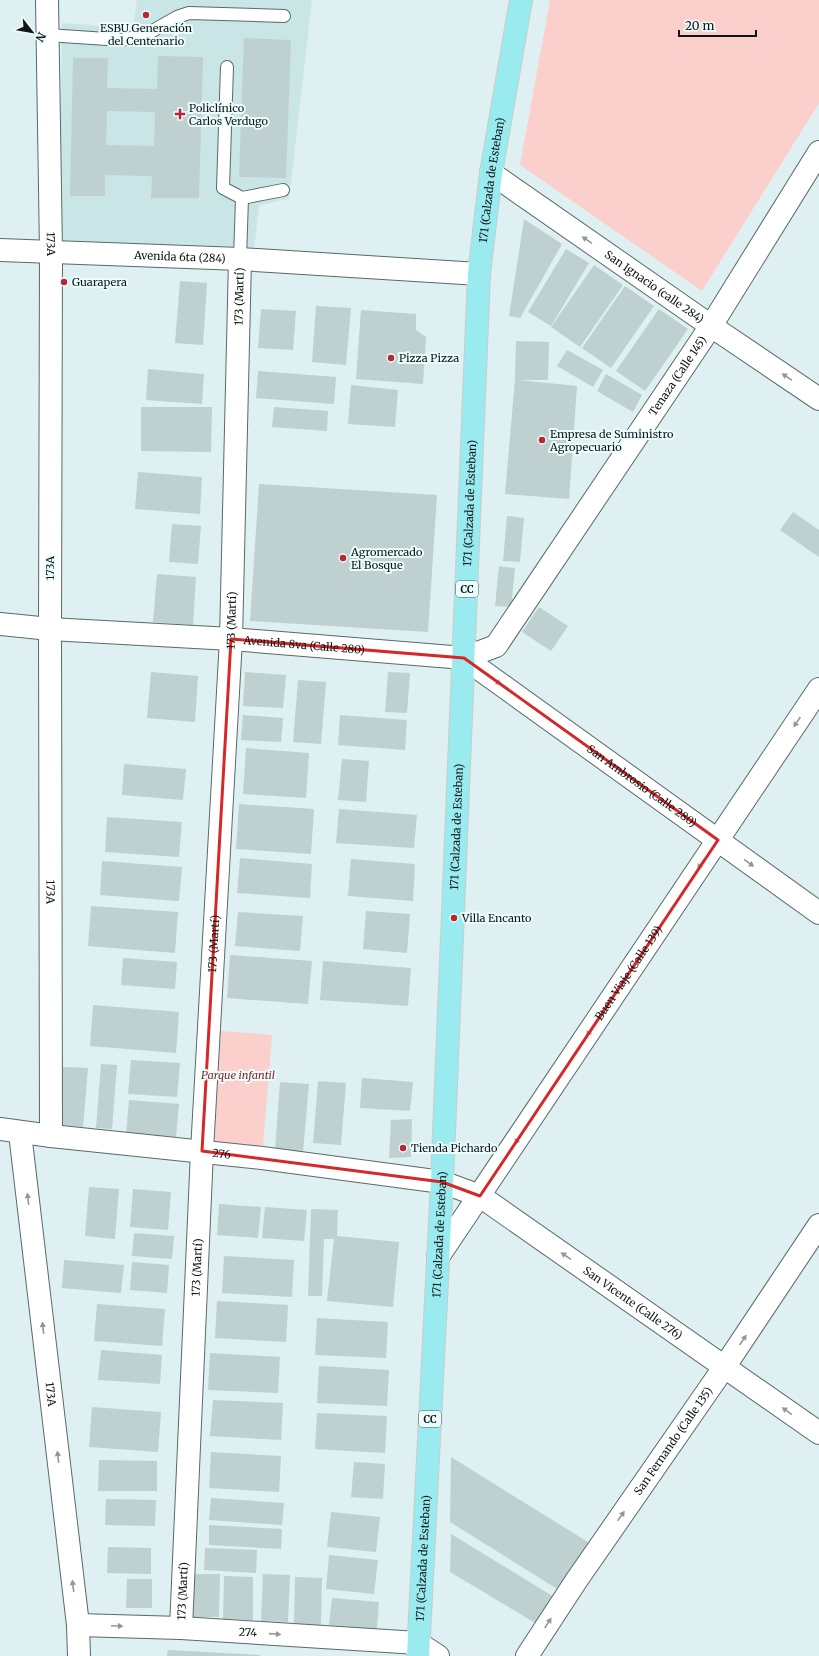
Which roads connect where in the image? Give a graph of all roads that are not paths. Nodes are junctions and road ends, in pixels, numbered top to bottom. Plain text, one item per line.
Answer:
1 (47, 0) edge
2 (521, 0) edge
3 (284, 16) dead end
4 (47, 35) junction
5 (227, 67) dead end
6 (819, 152) edge
7 (491, 173) junction
8 (283, 190) dead end
9 (242, 198) junction
10 (0, 250) edge
11 (51, 252) junction
12 (240, 259) junction
13 (479, 274) junction
14 (711, 326) junction
15 (819, 399) edge
16 (0, 624) edge
17 (50, 629) junction
18 (231, 639) junction
19 (464, 658) junction
20 (819, 689) edge
21 (718, 840) junction
22 (819, 913) edge
23 (10, 1131) edge
24 (50, 1136) junction
25 (202, 1151) junction
26 (442, 1182) junction
27 (480, 1196) junction
28 (819, 1225) edge
29 (438, 1257) junction
30 (725, 1366) junction
31 (819, 1433) edge
32 (78, 1625) junction
33 (181, 1628) junction
34 (418, 1650) edge
35 (79, 1656) edge
36 (438, 1656) edge
37 (527, 1656) edge

1 - 4 street, 173A
2 - 7 main road, 171 (Calzada de Esteban) / CC
3 - 4 lane
4 - 11 street, 173A
5 - 9 lane
6 - 14 street, Tenaza (Calle 145)
7 - 13 main road, 171 (Calzada de Esteban) / CC
14 -> 7 street, San Ignacio (calle 284)
8 - 9 lane
9 - 12 lane
10 - 11 street, Avenida 6ta (284)
11 - 12 street, Avenida 6ta (284)
11 - 17 street, 173A
12 - 13 street, Avenida 6ta (284)
12 - 18 street, 173 (Martí)
13 - 19 main road, 171 (Calzada de Esteban) / CC
15 -> 14 street, San Ignacio (calle 284)
14 - 19 street, Tenaza (Calle 145)
16 - 17 street, Avenida 8va (Calle 280)
17 - 18 street, Avenida 8va (Calle 280)
17 - 24 street, 173A
18 - 19 street, Avenida 8va (Calle 280)
18 - 25 street, 173 (Martí)
19 -> 21 street, San Ambrosio (Calle 280)
19 - 26 main road, 171 (Calzada de Esteban) / CC
20 -> 21 street, Buen Viaje (Calle 139)
21 -> 22 street, San Ambrosio (Calle 280)
21 -> 27 street, Buen Viaje (Calle 139)
23 - 24 street, 276
32 -> 23 street, 173A
24 - 25 street, 276
25 - 26 street, 276
25 - 33 street, 173 (Martí)
26 - 27 street, San Vicente (Calle 276)
26 - 29 main road, 171 (Calzada de Esteban) / CC
27 - 29 street, Buen Viaje (Calle 139)
30 -> 27 street, San Vicente (Calle 276)
30 -> 28 street, San Fernando (Calle 135)
29 - 34 main road, 171 (Calzada de Esteban) / CC
31 -> 30 street, San Vicente (Calle 276)
37 -> 30 street, San Fernando (Calle 135)
32 -> 33 street, 274
32 - 35 street, 173A
33 -> 34 street, 274
34 - 36 street

